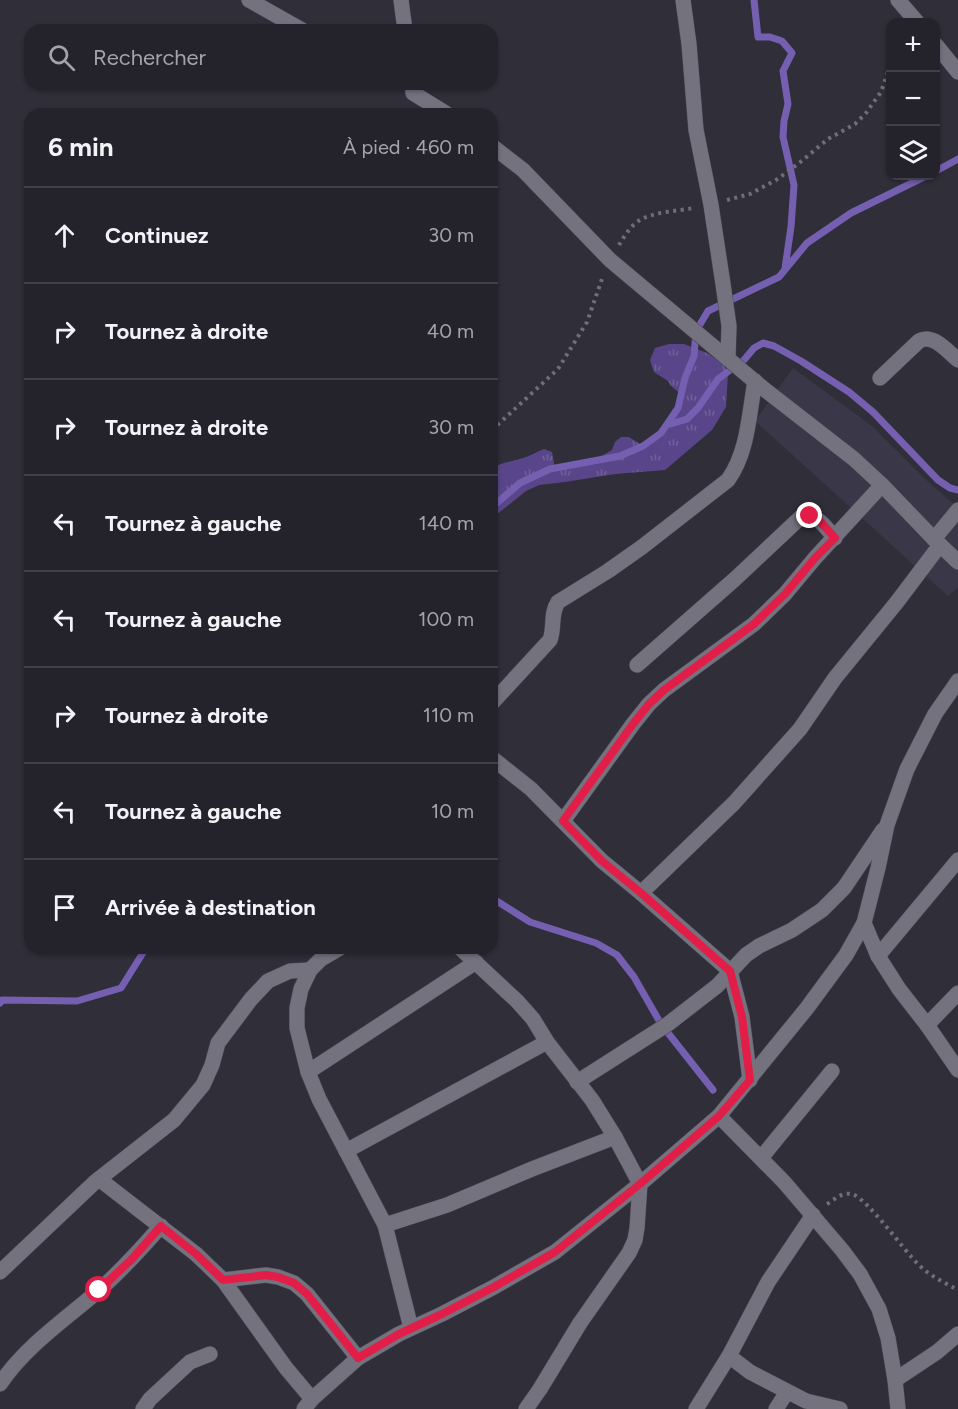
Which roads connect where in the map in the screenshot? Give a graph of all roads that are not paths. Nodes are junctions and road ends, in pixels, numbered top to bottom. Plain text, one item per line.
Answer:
1 (249, 0) edge
2 (401, 0) edge
3 (683, 0) edge
4 (898, 0) edge
5 (914, 18) edge
6 (291, 24) edge
7 (404, 24) edge
8 (940, 50) edge
9 (958, 72) edge
10 (416, 90) edge
11 (439, 108) edge
12 (498, 151) edge
13 (729, 358) junction
14 (958, 360) edge
15 (880, 378) dead end
16 (755, 381) junction
17 (882, 485) junction
18 (958, 510) edge
19 (835, 538) junction
20 (937, 542) junction
21 (958, 562) edge
22 (637, 665) dead end
23 (958, 681) edge
24 (498, 696) edge
25 (498, 763) edge
26 (563, 821) junction
27 (887, 825) junction
28 (958, 860) edge
29 (641, 893) junction
30 (864, 923) junction
31 (330, 954) edge
32 (467, 954) edge
33 (878, 956) junction
34 (476, 962) junction
35 (310, 970) junction
36 (730, 971) junction
37 (958, 993) edge
38 (927, 1025) junction
39 (547, 1042) junction
40 (957, 1065) edge
41 (832, 1071) dead end
42 (308, 1072) junction
43 (750, 1080) junction
44 (577, 1082) junction
45 (719, 1116) junction
46 (615, 1137) junction
47 (346, 1151) junction
48 (761, 1158) junction
49 (99, 1179) junction
50 (640, 1184) junction
51 (813, 1215) junction
52 (385, 1225) junction
53 (161, 1226) junction
54 (0, 1272) edge
55 (223, 1280) junction
56 (411, 1328) junction
57 (958, 1334) edge
58 (210, 1354) dead end
59 (729, 1356) junction
60 (358, 1358) junction
61 (895, 1380) junction
62 (0, 1384) edge
63 (787, 1392) junction
64 (308, 1404) edge
65 (143, 1409) edge
66 (526, 1409) edge
67 (696, 1409) edge
68 (776, 1409) edge
69 (840, 1409) edge
70 (898, 1409) edge

1 - 6 street
2 - 7 street
3 - 13 street
4 - 5 street
8 - 9 street
10 - 11 street
12 - 13 street
13 - 16 street
14 - 15 street
16 - 17 street
16 - 24 street
17 - 19 street
17 - 20 street
18 - 20 street
19 - 22 street
19 - 26 street
20 - 21 street
20 - 29 street
23 - 27 street
25 - 26 street
26 - 29 street
27 - 30 street
27 - 36 street
28 - 33 street
29 - 36 street
30 - 33 street
30 - 43 street
31 - 35 street
32 - 34 street
33 - 38 street
34 - 39 street
34 - 42 street
35 - 42 street
35 - 49 street
36 - 43 street
36 - 44 street
37 - 38 street
38 - 40 street
39 - 44 street
39 - 47 street
41 - 48 street
42 - 47 street
43 - 45 street
44 - 46 street
45 - 48 street
45 - 50 street
46 - 50 street
46 - 52 street
47 - 52 street
48 - 51 street
49 - 53 street
49 - 54 street
50 - 56 street
50 - 66 street
51 - 59 street
51 - 61 street
52 - 56 street
53 - 55 street
53 - 62 street
55 - 60 street
55 - 64 street
56 - 60 street
57 - 61 street
58 - 65 street
59 - 63 street
59 - 67 street
60 - 64 street
61 - 70 street
63 - 68 street
63 - 69 street

